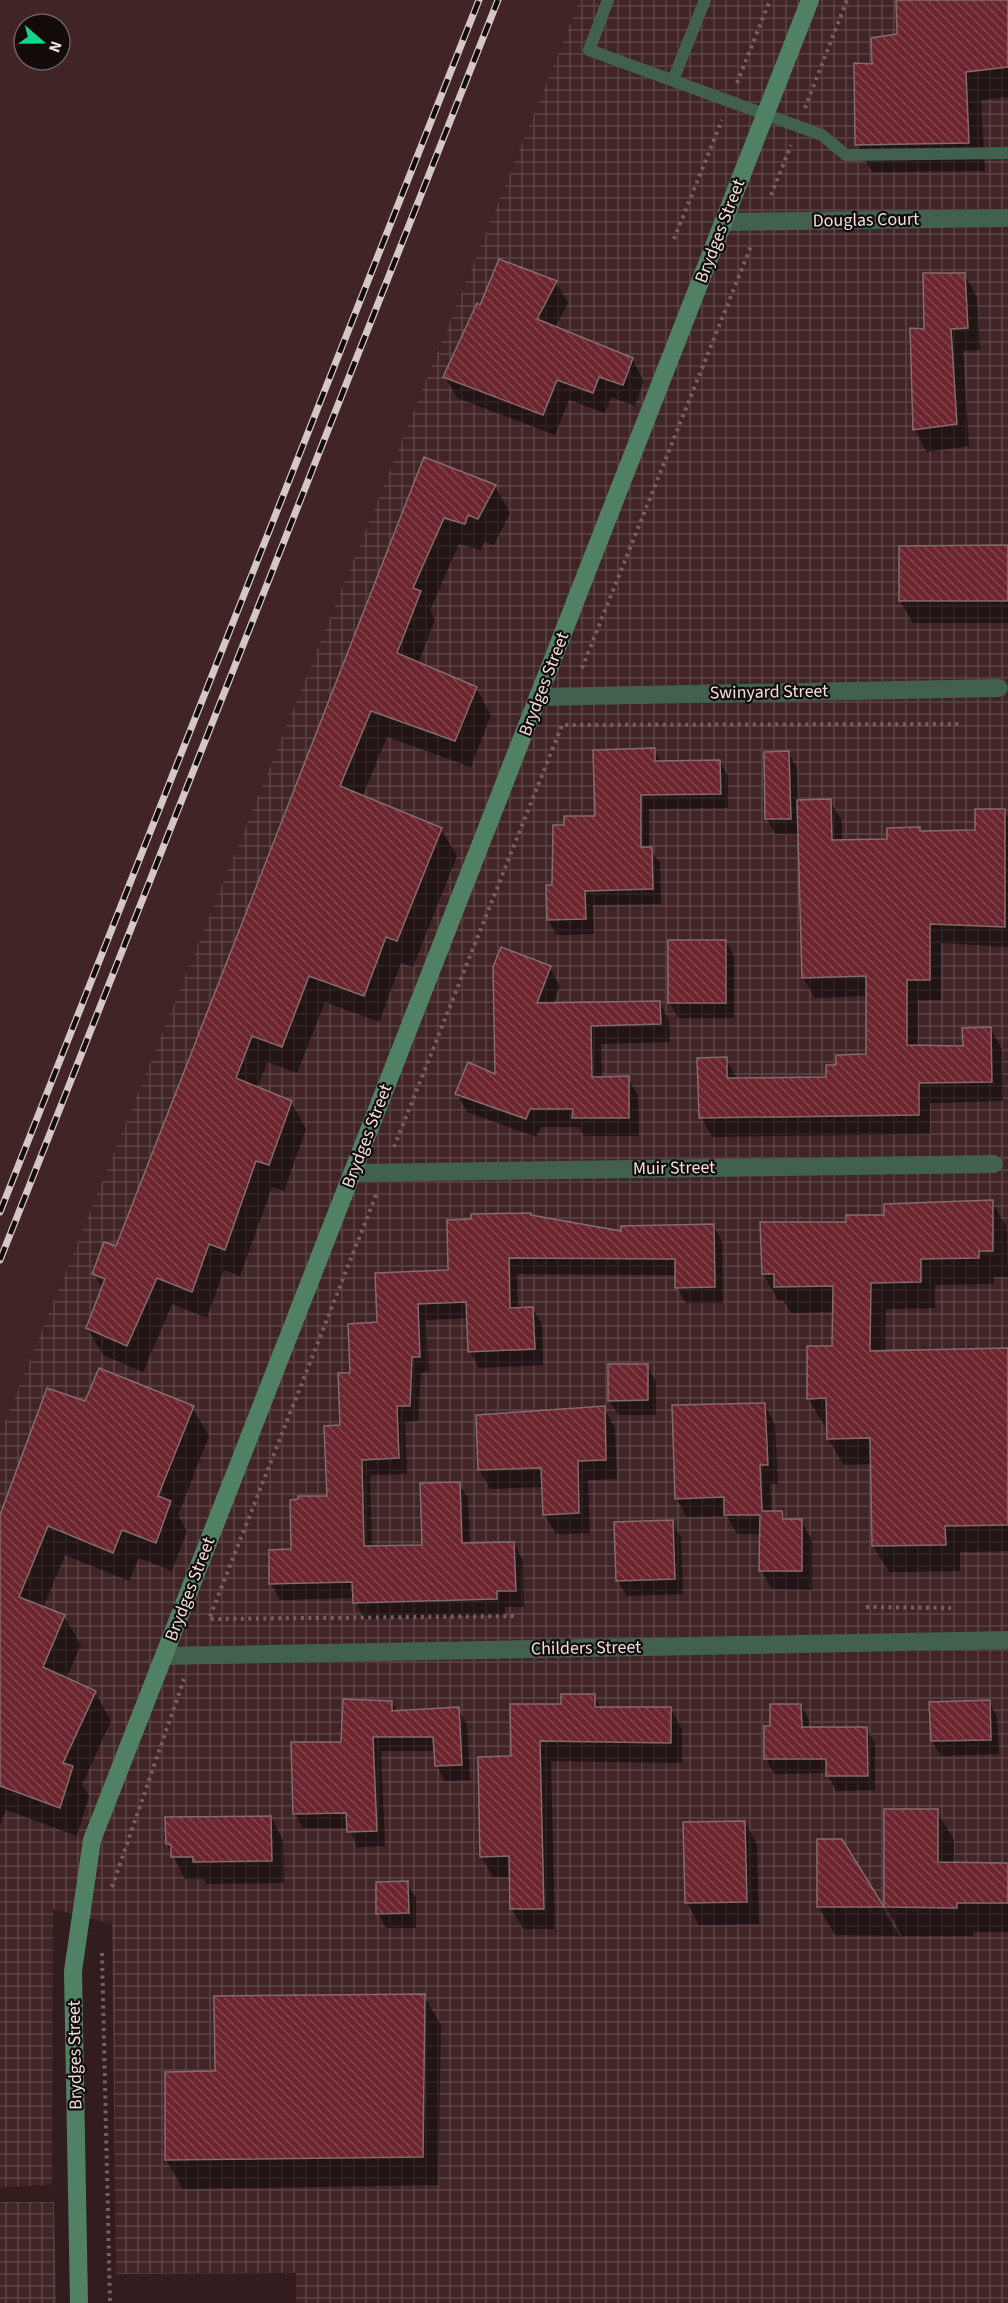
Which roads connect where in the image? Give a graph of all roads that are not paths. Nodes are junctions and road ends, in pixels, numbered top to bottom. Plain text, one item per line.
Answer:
1 (608, 0) edge
2 (705, 0) edge
3 (810, 0) edge
4 (674, 80) junction
5 (766, 114) junction
6 (1008, 153) edge
7 (1008, 218) edge
8 (723, 222) junction
9 (999, 688) dead end
10 (538, 697) junction
11 (994, 1164) dead end
12 (353, 1173) junction
13 (1008, 1640) edge
14 (164, 1656) junction
15 (79, 2303) edge

1 - 4 lane
2 - 4 lane
3 - 5 street, Brydges Street
4 - 5 lane
5 - 6 lane
5 - 8 street, Brydges Street
7 - 8 street, Douglas Court
8 - 10 street, Brydges Street
9 - 10 street, Swinyard Street
10 - 12 street, Brydges Street
11 - 12 street, Muir Street
12 - 14 street, Brydges Street
13 - 14 street, Childers Street
14 - 15 street, Brydges Street

